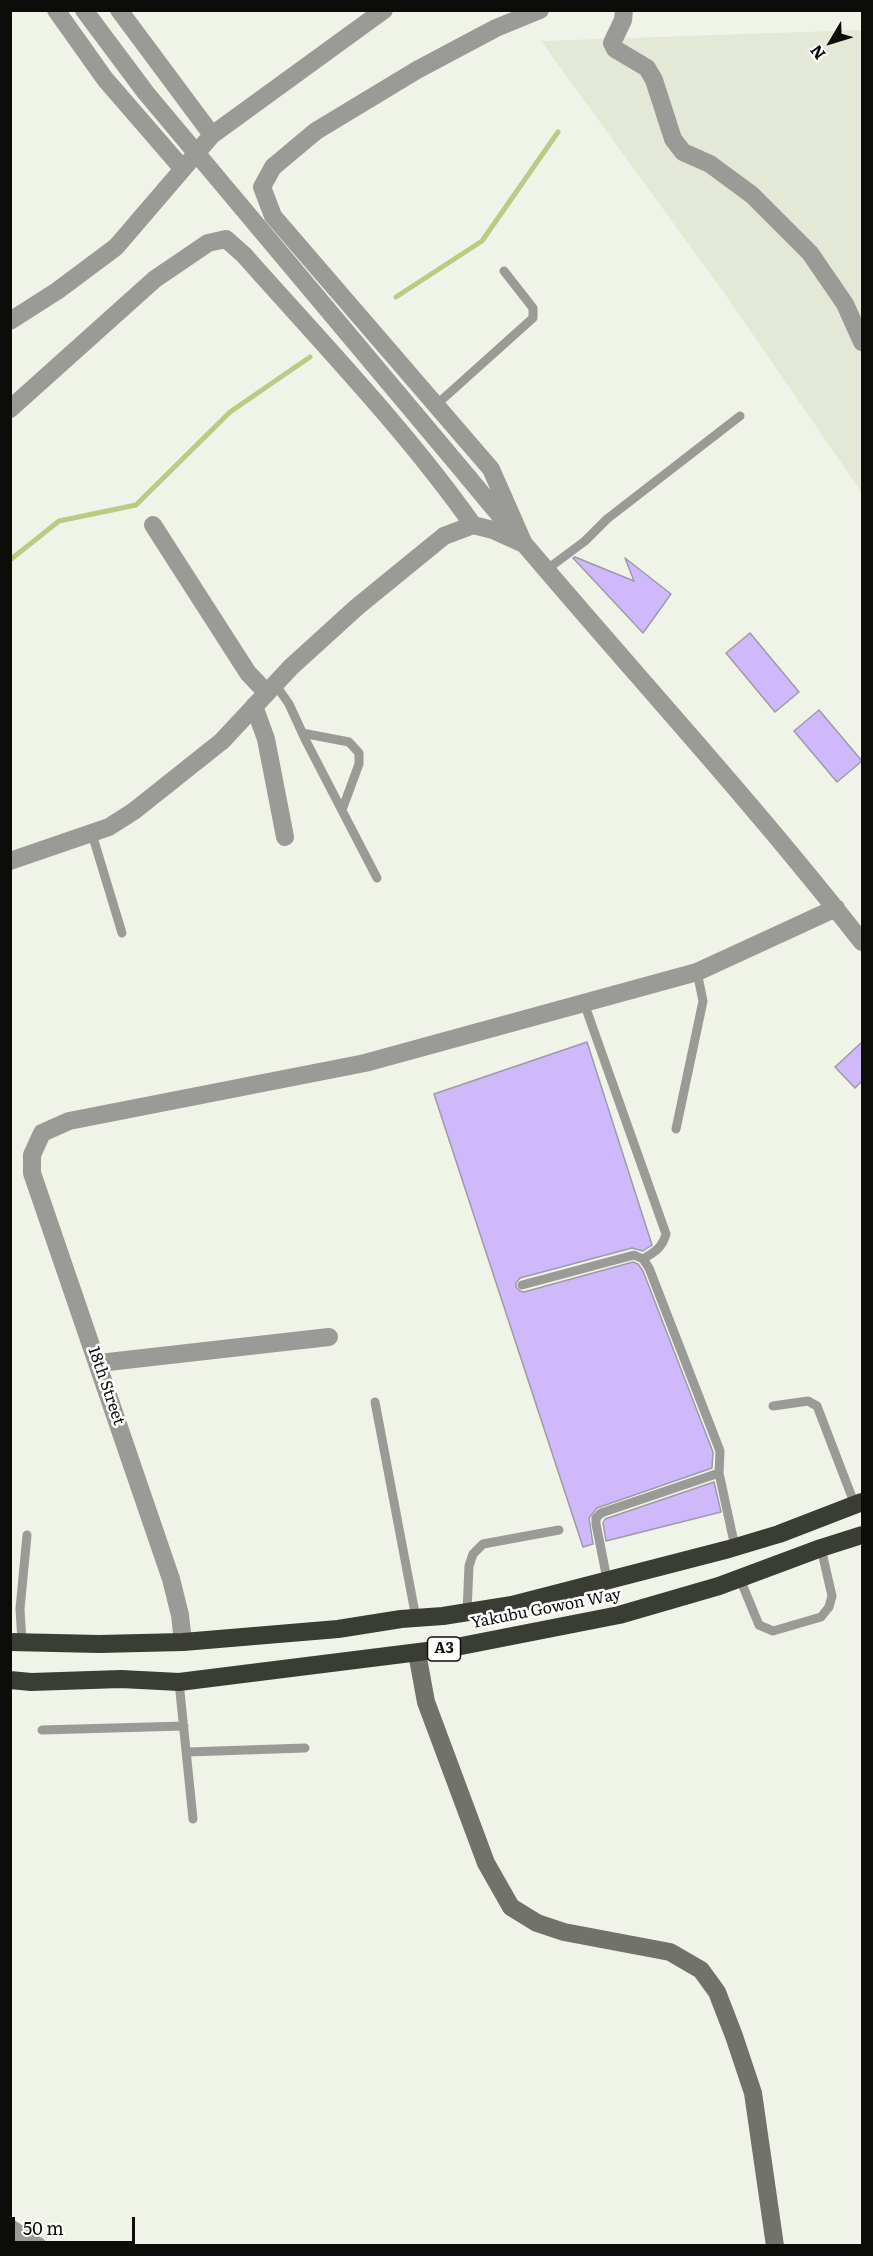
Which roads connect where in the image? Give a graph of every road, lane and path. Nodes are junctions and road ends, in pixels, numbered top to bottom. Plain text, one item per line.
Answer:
1 (56, 10) edge
2 (84, 10) edge
3 (119, 10) edge
4 (384, 10) edge
5 (540, 10) edge
6 (624, 10) edge
7 (212, 135) junction
8 (182, 168) junction
9 (504, 271) dead end
10 (10, 321) edge
11 (862, 342) edge
12 (436, 405) junction
13 (10, 410) edge
14 (740, 416) dead end
15 (153, 525) dead end
16 (473, 525) junction
17 (524, 544) junction
18 (546, 570) junction
19 (271, 688) junction
20 (254, 706) junction
21 (302, 733) junction
22 (342, 810) junction
23 (92, 834) junction
24 (285, 837) dead end
25 (10, 861) edge
26 (377, 878) dead end
27 (836, 908) junction
28 (122, 933) dead end
29 (862, 942) edge
30 (697, 972) junction
31 (584, 1003) junction
32 (676, 1129) dead end
33 (643, 1259) junction
34 (522, 1285) dead end
35 (329, 1336) dead end
36 (99, 1364) junction
37 (375, 1402) dead end
38 (774, 1406) dead end
39 (719, 1473) junction
40 (859, 1504) edge
41 (559, 1530) dead end
42 (27, 1535) dead end
43 (862, 1535) edge
44 (735, 1547) junction
45 (820, 1548) junction
46 (608, 1579) junction
47 (740, 1579) junction
48 (467, 1612) junction
49 (416, 1618) junction
50 (16, 1642) edge
51 (183, 1642) junction
52 (417, 1653) junction
53 (10, 1680) edge
54 (179, 1682) junction
55 (184, 1726) junction
56 (42, 1730) dead end
57 (305, 1748) dead end
58 (188, 1752) junction
59 (193, 1819) dead end
60 (10, 2228) edge
61 (38, 2246) edge
62 (775, 2246) edge

1 - 8 street
2 - 17 street, bridge
3 - 7 street
4 - 7 street
5 - 12 street
6 - 11 street
7 - 8 street
8 - 10 street
9 - 12 lane
12 - 17 street
13 - 16 street
14 - 18 lane
15 - 19 street
16 - 17 street
16 - 19 street
17 - 18 street
18 - 27 street
19 - 20 street
19 - 21 lane
20 - 23 street
20 - 24 street
21 - 22 lane
21 - 22 lane
22 - 26 lane
23 - 25 street
23 - 28 lane
27 - 29 street
27 - 30 street
30 - 31 street
30 - 32 lane
31 - 33 lane
31 - 36 street, 18th Street
33 - 34 lane
33 - 39 lane
35 - 36 street
36 - 51 street, 18th Street
37 - 49 lane
38 - 40 lane
39 - 44 lane
39 - 46 lane
40 - 44 highway, Yakubu Gowon Way / A3
41 - 48 lane
42 - 50 lane
43 - 45 highway, Yakubu Gowon Way / A3
44 - 46 highway, Yakubu Gowon Way / A3
45 - 47 highway, Yakubu Gowon Way / A3
45 - 47 lane
46 - 48 highway, Yakubu Gowon Way / A3
47 - 52 highway, Yakubu Gowon Way / A3
48 - 49 highway, Yakubu Gowon Way / A3
49 - 51 highway, Yakubu Gowon Way / A3
50 - 51 highway, Yakubu Gowon Way / A3
52 - 54 highway, Yakubu Gowon Way / A3
52 - 62 street
53 - 54 highway, Yakubu Gowon Way / A3
54 - 55 lane
55 - 56 lane
55 - 58 lane
57 - 58 lane
58 - 59 lane
60 - 61 street

